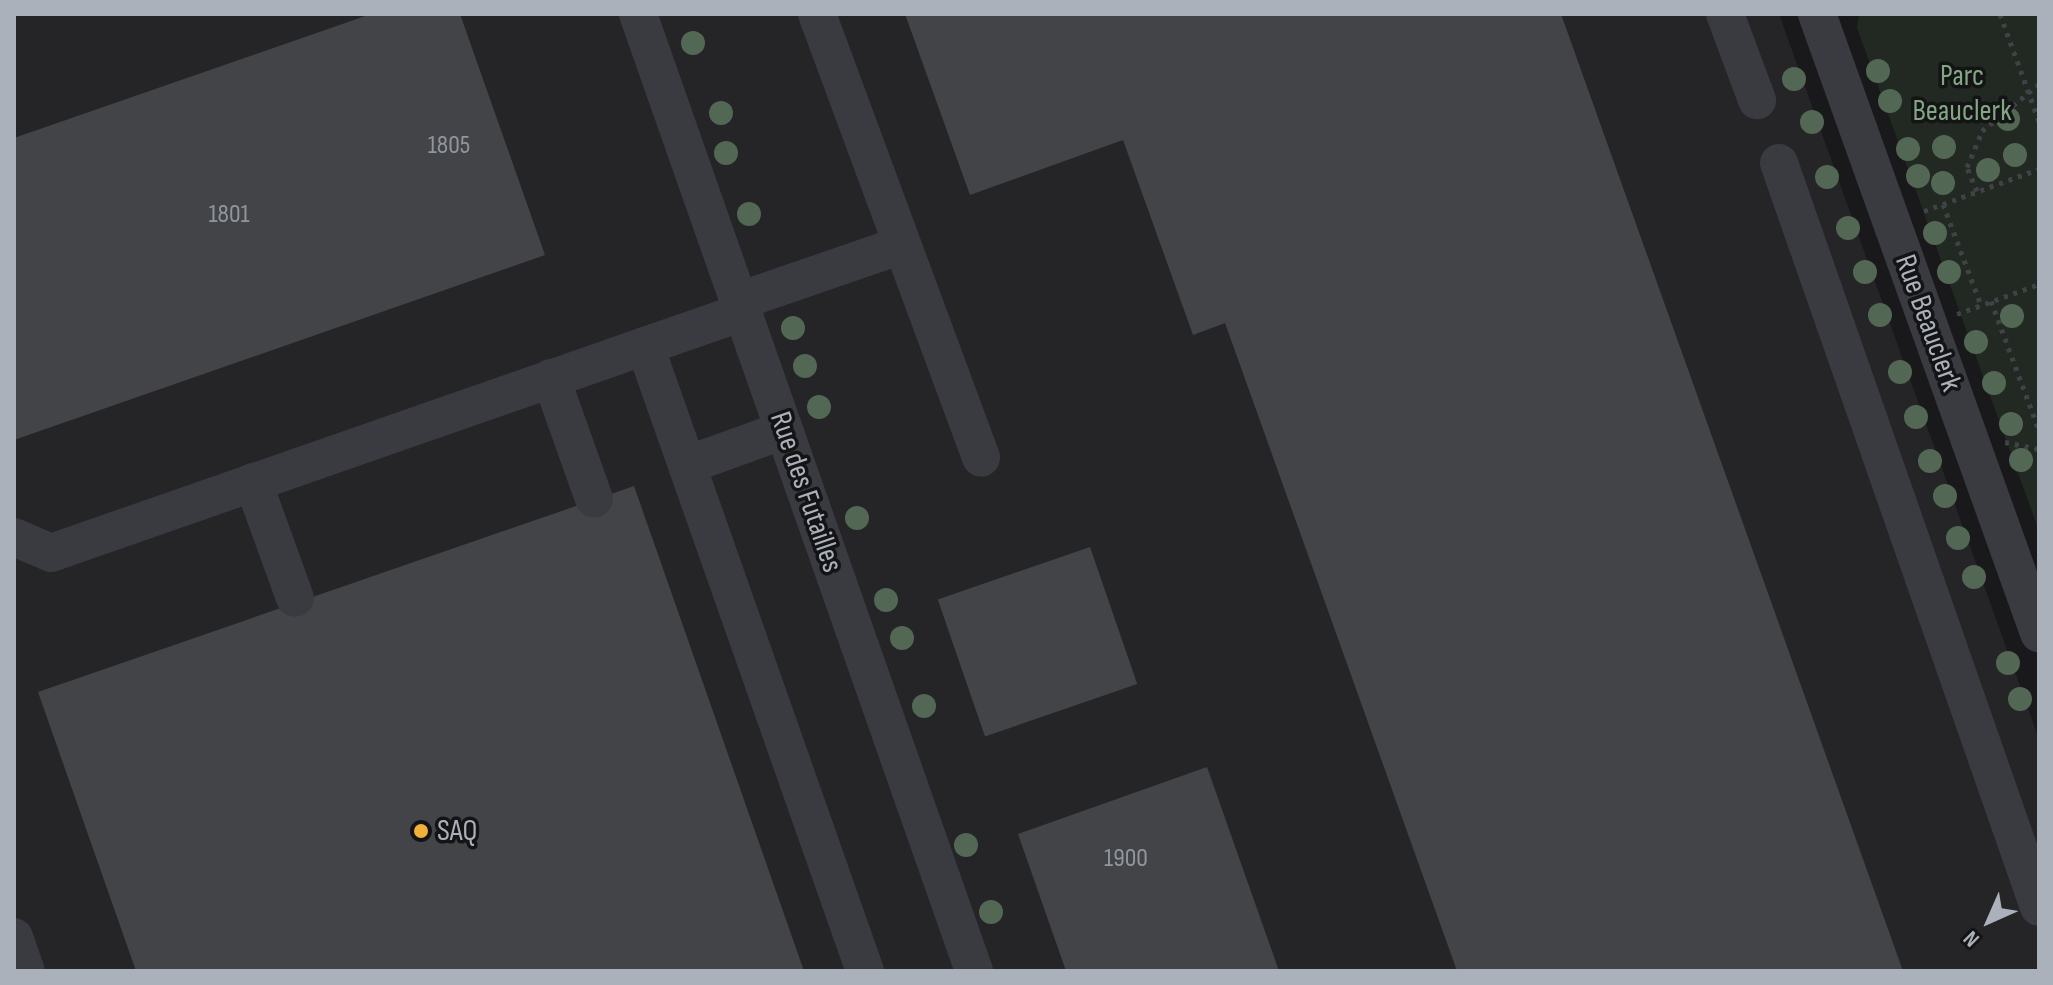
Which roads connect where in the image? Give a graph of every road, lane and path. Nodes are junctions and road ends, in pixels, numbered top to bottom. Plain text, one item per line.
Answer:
1 (638, 14) edge
2 (817, 14) edge
3 (1725, 14) edge
4 (1817, 14) edge
5 (2000, 14) edge
6 (2039, 84) edge
7 (2028, 90) junction
8 (1757, 100) dead end
9 (2039, 121) edge
10 (1779, 163) dead end
11 (2039, 169) edge
12 (1977, 191) junction
13 (1943, 204) junction
14 (1920, 212) dead end
15 (902, 245) junction
16 (2039, 284) edge
17 (1991, 301) junction
18 (1981, 305) junction
19 (741, 306) junction
20 (1957, 314) dead end
21 (645, 346) junction
22 (551, 378) junction
23 (784, 430) junction
24 (2039, 430) edge
25 (2002, 442) dead end
26 (2039, 449) edge
27 (981, 458) dead end
28 (687, 465) junction
29 (253, 482) junction
30 (594, 499) dead end
31 (14, 537) edge
32 (295, 598) dead end
33 (2039, 633) edge
34 (2039, 907) edge
35 (14, 937) edge
36 (26, 971) edge
37 (865, 971) edge
38 (974, 971) edge

1 - 19 street, Rue des Futailles
2 - 15 street
3 - 8 street
4 - 33 street, Rue Beauclerk
5 - 7 path
6 - 7 path
7 - 9 path
7 - 12 path
10 - 34 street
11 - 12 path
12 - 13 path
13 - 14 path
13 - 18 path
15 - 19 street
15 - 27 street
16 - 17 path
17 - 18 path
17 - 24 path
18 - 20 path
19 - 21 street
19 - 23 street, Rue des Futailles
21 - 22 street
21 - 28 street
22 - 29 street
22 - 30 street
23 - 28 street
23 - 38 street, Rue des Futailles
25 - 26 path
28 - 37 street
29 - 31 street
29 - 32 street
35 - 36 street

